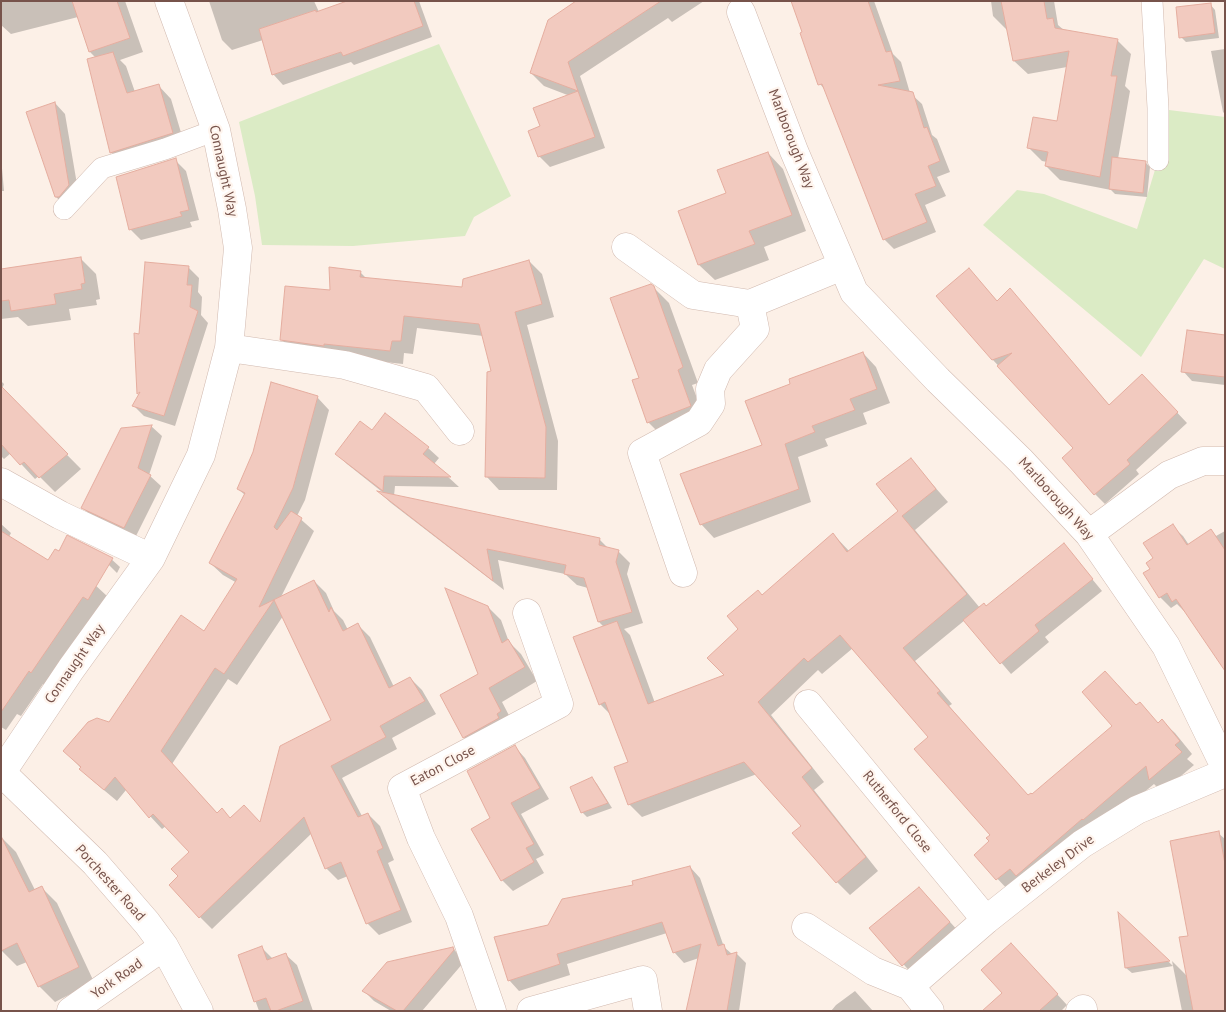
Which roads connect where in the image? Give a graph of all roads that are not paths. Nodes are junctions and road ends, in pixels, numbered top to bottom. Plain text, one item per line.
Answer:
1 (169, 1) edge
2 (1152, 1) edge
3 (741, 12) dead end
4 (216, 130) junction
5 (1158, 160) dead end
6 (64, 209) dead end
7 (626, 247) dead end
8 (842, 266) junction
9 (750, 304) junction
10 (228, 348) junction
11 (460, 431) dead end
12 (1225, 461) edge
13 (1, 482) edge
14 (1089, 534) junction
15 (151, 558) junction
16 (683, 573) dead end
17 (527, 613) dead end
18 (808, 704) dead end
19 (1225, 766) edge
20 (2, 772) edge
21 (1225, 773) edge
22 (986, 920) junction
23 (806, 926) dead end
24 (164, 946) junction
25 (910, 986) junction
26 (71, 1011) edge
27 (199, 1011) edge
28 (492, 1011) edge
29 (531, 1011) edge
30 (648, 1011) edge
31 (930, 1011) edge

1 - 4 street, Connaught Way
2 - 5 lane
3 - 8 street, Marlborough Way
4 - 6 lane
4 - 10 street, Connaught Way
7 - 9 street
8 - 9 street
8 - 14 street, Marlborough Way
9 - 16 street
10 - 11 street
10 - 15 street, Connaught Way
12 - 14 street
13 - 15 street
14 - 19 street, Marlborough Way
15 - 20 street, Connaught Way
17 - 28 street, Eaton Close
18 - 22 street, Rutherford Close
20 - 24 street, Porchester Road
21 - 22 street, Berkeley Drive
22 - 25 street, Berkeley Drive
23 - 25 street
24 - 26 street, York Road
24 - 27 street, Porchester Road
25 - 31 street
29 - 30 street

